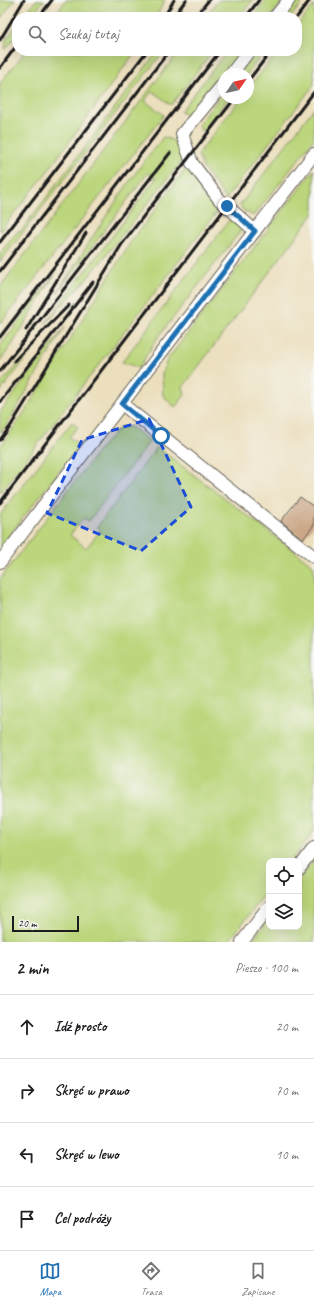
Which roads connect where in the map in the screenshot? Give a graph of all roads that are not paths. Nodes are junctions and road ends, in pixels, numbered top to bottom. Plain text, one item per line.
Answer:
1 (289, 0) edge
2 (280, 12) edge
3 (245, 56) edge
4 (236, 68) edge
5 (218, 90) edge
6 (314, 154) edge
7 (255, 231) junction
8 (122, 404) junction
9 (314, 557) edge
10 (0, 562) edge
11 (314, 848) edge
12 (302, 864) edge
13 (266, 911) edge
14 (242, 942) edge

1 - 2 lane
3 - 4 lane
5 - 7 lane
6 - 7 lane
7 - 8 lane
8 - 9 lane
8 - 10 lane
11 - 12 lane
13 - 14 lane

